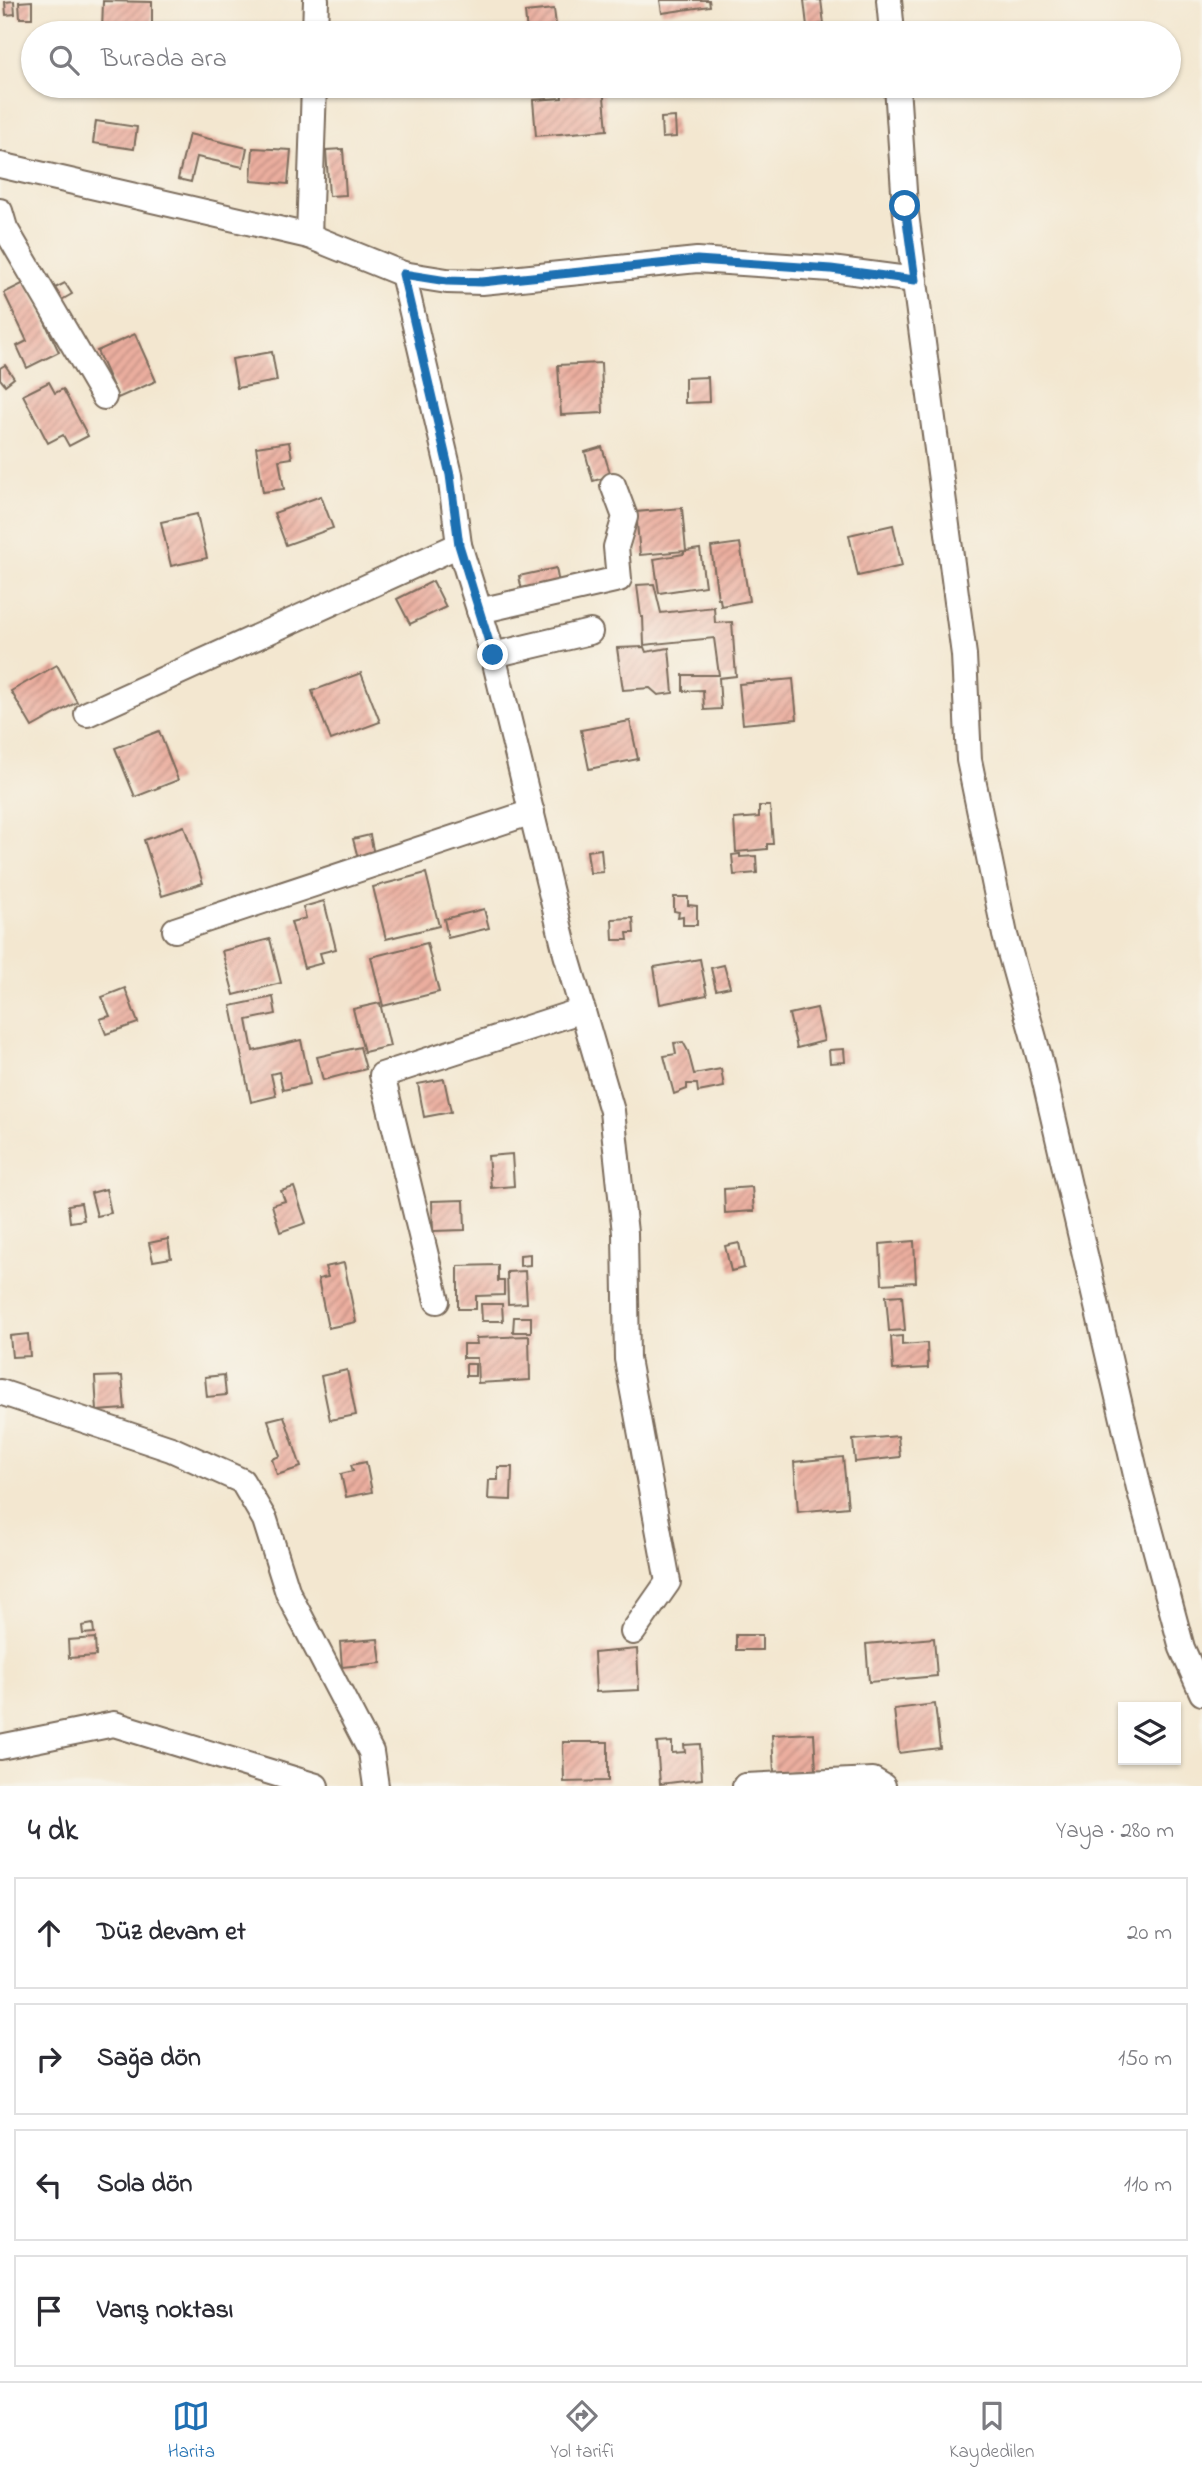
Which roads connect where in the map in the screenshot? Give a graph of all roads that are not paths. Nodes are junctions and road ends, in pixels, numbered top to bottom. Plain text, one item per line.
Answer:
1 (316, 0) edge
2 (889, 0) edge
3 (315, 21) edge
4 (891, 21) edge
5 (314, 98) edge
6 (898, 98) edge
7 (0, 165) edge
8 (0, 211) edge
9 (309, 236) junction
10 (403, 274) junction
11 (915, 280) junction
12 (104, 397) dead end
13 (613, 485) dead end
14 (459, 545) junction
15 (480, 611) junction
16 (590, 632) dead end
17 (493, 655) junction
18 (88, 714) dead end
19 (532, 812) junction
20 (175, 930) dead end
21 (583, 1010) junction
22 (437, 1301) dead end
23 (0, 1392) edge
24 (633, 1632) dead end
25 (1202, 1693) edge
26 (0, 1747) edge
27 (316, 1786) edge
28 (376, 1786) edge
29 (745, 1786) edge
30 (883, 1786) edge

1 - 3 street
2 - 4 street
5 - 9 street
6 - 11 street
7 - 9 street
8 - 12 street
9 - 10 street
10 - 11 street
10 - 14 street
11 - 25 street
13 - 15 street
14 - 15 street
14 - 18 street
15 - 17 street
16 - 17 street
17 - 19 street
19 - 20 street
19 - 21 street
21 - 22 street
21 - 24 street
23 - 28 street
26 - 27 street
29 - 30 street

